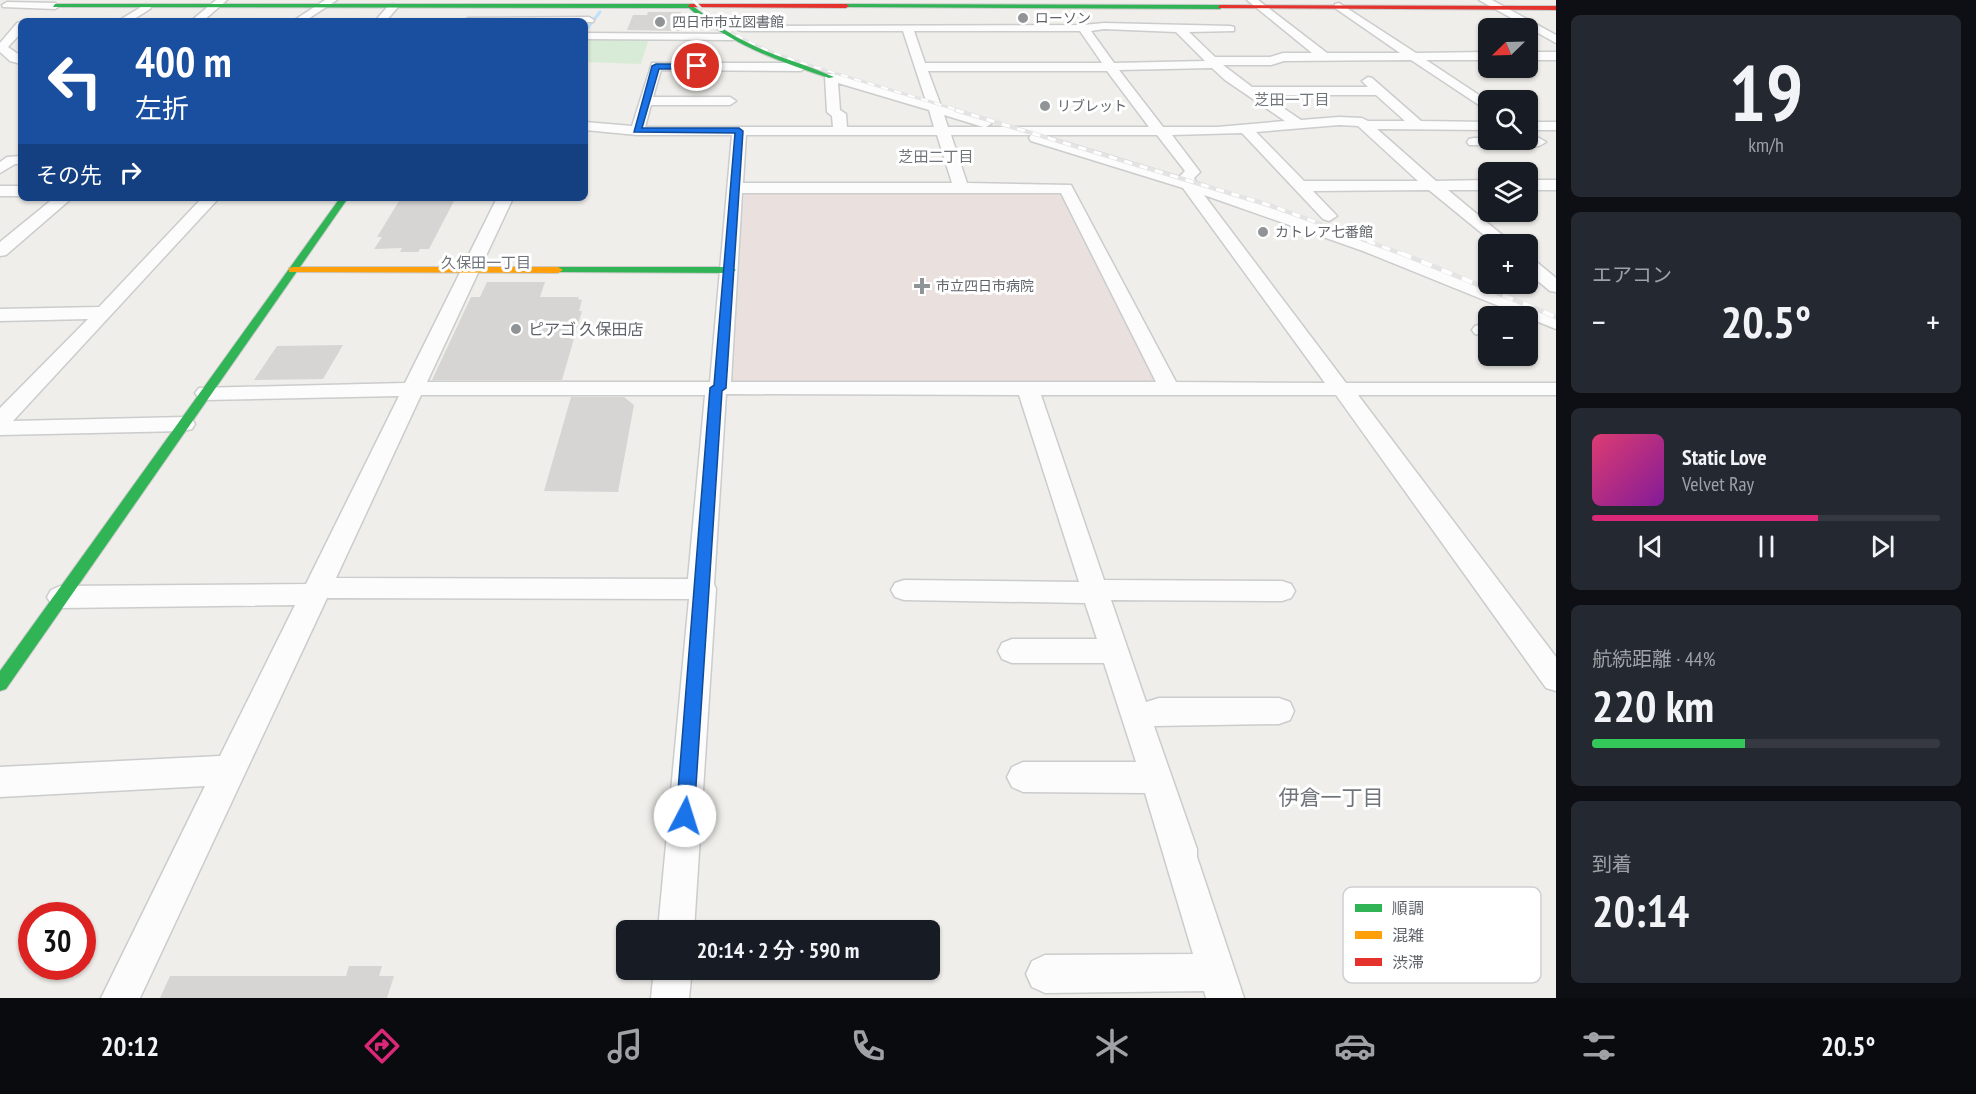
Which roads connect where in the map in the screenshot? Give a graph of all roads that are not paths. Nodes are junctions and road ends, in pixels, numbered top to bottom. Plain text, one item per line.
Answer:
1 (60, 3) edge
2 (125, 3) edge
3 (465, 3) edge
4 (688, 3) edge
5 (708, 3) edge
6 (799, 3) edge
7 (953, 3) edge
8 (1086, 3) edge
9 (1116, 3) edge
10 (1256, 3) edge
11 (219, 4) edge
12 (326, 4) edge
13 (1489, 4) edge
14 (7, 5) dead end
15 (901, 6) junction
16 (1339, 6) junction
17 (146, 7) junction
18 (393, 8) junction
19 (1556, 8) edge
20 (590, 11) edge
21 (30, 18) edge
22 (128, 18) edge
23 (200, 18) edge
24 (303, 18) edge
25 (383, 18) edge
26 (468, 18) edge
27 (505, 18) edge
28 (1515, 18) edge
29 (1104, 26) junction
30 (1135, 26) junction
31 (907, 28) junction
32 (1083, 28) junction
33 (1179, 28) junction
34 (18, 29) edge
35 (798, 29) junction
36 (1230, 29) dead end
37 (1538, 29) edge
38 (1556, 29) edge
39 (1538, 31) edge
40 (737, 32) junction
41 (588, 36) edge
42 (1556, 40) edge
43 (1, 47) edge
44 (1413, 56) junction
45 (1478, 56) edge
46 (1538, 56) edge
47 (1556, 56) edge
48 (1324, 57) junction
49 (1346, 57) junction
50 (18, 59) edge
51 (1213, 62) junction
52 (801, 66) junction
53 (921, 67) junction
54 (1114, 72) junction
55 (831, 77) junction
56 (1035, 77) dead end
57 (1327, 90) junction
58 (1249, 91) junction
59 (1377, 91) junction
60 (1478, 100) edge
61 (646, 101) junction
62 (730, 101) dead end
63 (935, 108) junction
64 (1467, 113) dead end
65 (1478, 121) edge
66 (1363, 124) junction
67 (1299, 125) junction
68 (1417, 125) junction
69 (588, 126) edge
70 (1478, 126) edge
71 (1538, 126) edge
72 (1556, 126) edge
73 (1246, 129) junction
74 (637, 131) junction
75 (739, 131) junction
76 (840, 131) junction
77 (942, 131) junction
78 (1011, 131) junction
79 (1160, 131) junction
80 (1474, 142) dead end
81 (1478, 142) edge
82 (18, 146) edge
83 (0, 150) edge
84 (18, 160) edge
85 (0, 169) edge
86 (1189, 185) junction
87 (1432, 185) junction
88 (1478, 185) edge
89 (1538, 185) edge
90 (1556, 185) edge
91 (1300, 186) junction
92 (736, 188) junction
93 (961, 188) junction
94 (0, 191) edge
95 (18, 191) edge
96 (60, 201) edge
97 (208, 201) edge
98 (342, 201) edge
99 (504, 201) edge
100 (1329, 216) dead end
101 (1492, 234) edge
102 (0, 251) edge
103 (470, 269) junction
104 (293, 270) junction
105 (731, 270) junction
106 (1538, 272) edge
107 (1556, 287) edge
108 (104, 313) junction
109 (0, 315) edge
110 (1556, 323) edge
111 (1538, 330) edge
112 (1556, 330) edge
113 (718, 388) junction
114 (414, 389) junction
115 (1028, 389) junction
116 (1341, 389) junction
117 (1556, 389) edge
118 (1170, 390) junction
119 (206, 393) junction
120 (0, 421) edge
121 (184, 424) junction
122 (0, 428) edge
123 (703, 589) junction
124 (904, 590) dead end
125 (317, 591) junction
126 (1095, 591) junction
127 (1282, 591) dead end
128 (60, 597) junction
129 (1012, 651) dead end
130 (1114, 651) junction
131 (1556, 678) edge
132 (0, 684) edge
133 (1279, 711) dead end
134 (1137, 719) junction
135 (230, 770) junction
136 (1023, 777) dead end
137 (1157, 780) junction
138 (0, 782) edge
139 (677, 920) edge
140 (1045, 974) dead end
141 (671, 980) edge
142 (1220, 985) edge
143 (120, 998) edge
144 (670, 998) edge

1 - 2 street
1 - 14 street
1 - 21 street
2 - 17 street
3 - 18 street
3 - 20 street
3 - 26 street
4 - 5 street
4 - 20 street
4 - 40 street
5 - 6 street
5 - 40 street
6 - 15 street
6 - 35 street
7 - 8 street
7 - 15 street
8 - 9 street
8 - 29 street
9 - 10 street
9 - 30 street
10 - 16 street
10 - 48 street
11 - 12 street
11 - 17 street
11 - 23 street
12 - 18 street
12 - 24 street
13 - 16 street
13 - 19 street
13 - 28 street
15 - 31 street
16 - 44 street
17 - 22 street
18 - 25 street
20 - 27 street
29 - 30 street
29 - 32 street
30 - 33 street
31 - 32 street
31 - 35 street
31 - 53 street
32 - 54 street
33 - 36 street
33 - 51 street
34 - 43 street
35 - 40 street
37 - 38 street
39 - 42 street
40 - 41 street
40 - 52 street
40 - 52 street
43 - 50 street
44 - 45 street
44 - 49 street
44 - 60 street
46 - 47 street
48 - 49 street
48 - 51 street
49 - 59 street
51 - 54 street
51 - 58 street
52 - 55 street
52 - 61 street
53 - 54 street
53 - 63 street
54 - 56 street
54 - 79 street
55 - 63 street
55 - 76 street
57 - 58 street
57 - 59 street
57 - 66 street
58 - 67 street
59 - 68 street
61 - 62 street
61 - 74 street
63 - 77 street
63 - 78 street
64 - 65 street
66 - 67 street
66 - 68 street
66 - 87 street
67 - 73 street
68 - 70 street
69 - 74 street
71 - 72 street
73 - 79 street
73 - 91 street
74 - 75 street
75 - 76 street
75 - 92 street
76 - 77 street
77 - 78 street
77 - 93 street
78 - 79 street
78 - 86 street
79 - 86 street
80 - 81 street
82 - 83 street
84 - 85 street
86 - 110 street
86 - 116 street
87 - 88 street
87 - 91 street
87 - 101 street
89 - 90 street
91 - 100 street
92 - 93 street
92 - 105 street
93 - 118 street
94 - 95 street
96 - 102 street
97 - 108 street
98 - 104 street
99 - 103 street
103 - 104 street
103 - 105 street
103 - 114 street
104 - 119 street
105 - 113 street
106 - 107 street
108 - 109 street
108 - 120 street
111 - 112 street
113 - 114 street
113 - 115 street
113 - 123 street
114 - 119 street
114 - 125 street
115 - 118 street
115 - 126 street
116 - 117 street
116 - 118 street
116 - 131 street
119 - 121 street
121 - 122 street
121 - 128 street
123 - 125 street
123 - 139 street
124 - 126 street
125 - 128 street
125 - 135 street
126 - 127 street
126 - 130 street
128 - 132 street
129 - 130 street
130 - 134 street
133 - 134 street
134 - 137 street
135 - 138 street
135 - 143 street
136 - 137 street
137 - 142 street
140 - 142 street
141 - 144 street

